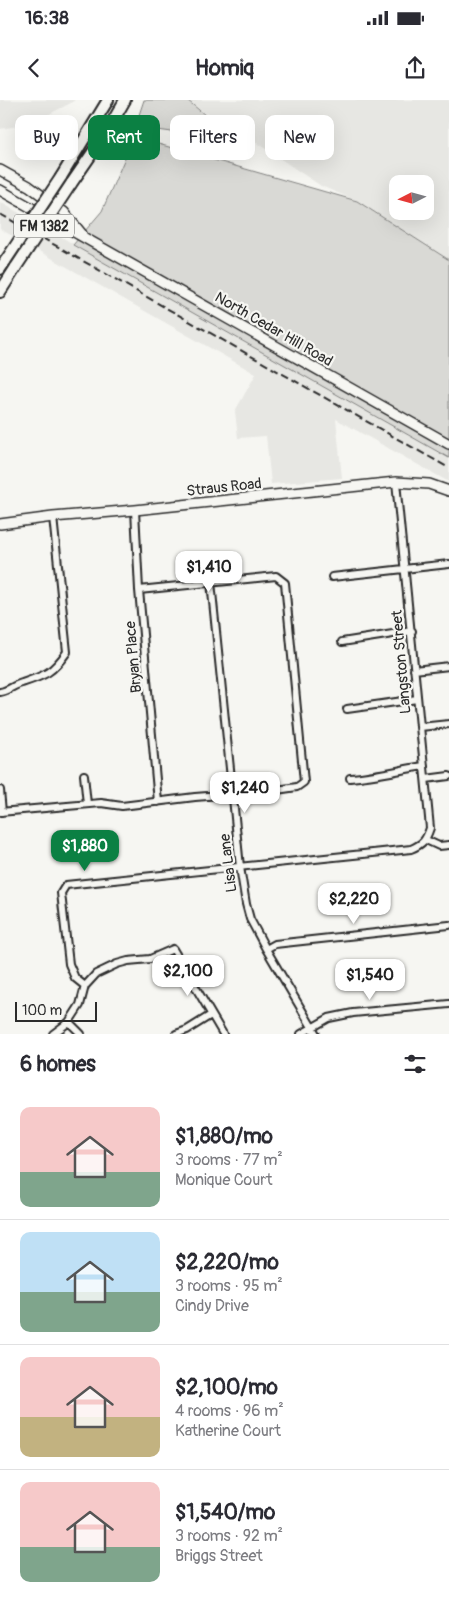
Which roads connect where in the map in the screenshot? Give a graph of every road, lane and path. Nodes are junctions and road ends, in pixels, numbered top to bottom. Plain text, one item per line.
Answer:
1 (108, 100) edge
2 (125, 100) edge
3 (0, 170) edge
4 (9, 175) junction
5 (1, 190) edge
6 (85, 238) junction
7 (3, 265) edge
8 (0, 292) edge
9 (449, 444) edge
10 (396, 482) junction
11 (449, 491) edge
12 (134, 510) junction
13 (54, 517) junction
14 (0, 524) edge
15 (449, 564) edge
16 (405, 569) junction
17 (332, 577) dead end
18 (211, 582) junction
19 (140, 590) junction
20 (412, 630) junction
21 (342, 642) dead end
22 (449, 666) edge
23 (414, 670) junction
24 (0, 692) edge
25 (417, 699) junction
26 (348, 709) dead end
27 (449, 724) edge
28 (420, 727) junction
29 (424, 766) junction
30 (84, 775) dead end
31 (449, 776) edge
32 (350, 778) dead end
33 (426, 779) junction
34 (0, 790) edge
35 (232, 795) junction
36 (158, 802) junction
37 (87, 804) junction
38 (1, 812) edge
39 (426, 840) junction
40 (449, 845) edge
41 (240, 867) junction
42 (449, 925) edge
43 (266, 949) junction
44 (84, 986) junction
45 (449, 1004) edge
46 (211, 1015) junction
47 (69, 1022) junction
48 (312, 1028) junction
49 (53, 1034) edge
50 (81, 1034) edge
51 (176, 1034) edge
52 (223, 1034) edge
53 (301, 1034) edge
54 (316, 1034) edge

1 - 7 main road, FM 1382, bridge
2 - 8 main road, FM 1382, bridge
3 - 4 street, North Cedar Hill Road
4 - 5 street
4 - 6 street, North Cedar Hill Road
5 - 6 street, North Cedar Hill Road
6 - 9 street, North Cedar Hill Road
10 - 11 street, Straus Road
10 - 12 street, Straus Road
10 - 16 street, Langston Street
12 - 13 street, Straus Road
12 - 19 street, Bryan Place
13 - 14 street, Straus Road
13 - 24 street
15 - 16 street
16 - 17 street
16 - 20 street, Langston Street
18 - 19 street
18 - 35 street, Lisa Lane
18 - 35 street
19 - 36 street, Bryan Place
20 - 21 street
20 - 23 street, Langston Street
22 - 23 street
23 - 25 street, Langston Street
25 - 26 street
25 - 28 street, Langston Street
27 - 28 street
28 - 29 street, Langston Street
29 - 32 street
29 - 33 street, Langston Street
30 - 37 street
31 - 33 street
33 - 39 street, Langston Street
34 - 38 street
35 - 36 street
35 - 41 street, Lisa Lane
36 - 37 street
37 - 38 street
39 - 40 street
39 - 41 street
41 - 43 street, Lisa Lane
41 - 44 street
42 - 43 street
43 - 48 street, Lisa Lane
44 - 46 street
44 - 47 street
45 - 48 street
46 - 51 street
46 - 52 street
47 - 49 street
47 - 50 street
48 - 53 street
48 - 54 street, Lisa Lane

